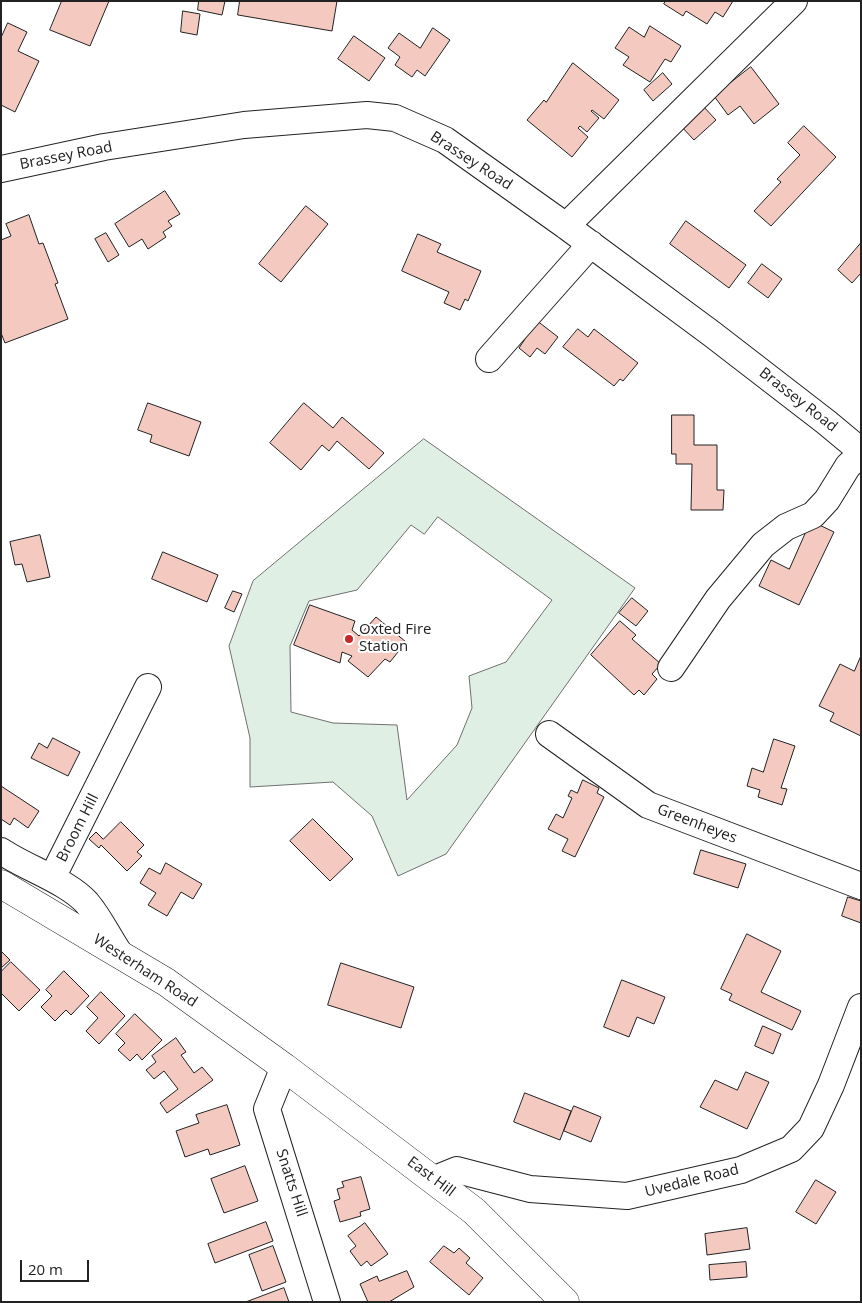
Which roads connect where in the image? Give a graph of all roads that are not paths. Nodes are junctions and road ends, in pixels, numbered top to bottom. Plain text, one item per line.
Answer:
1 (794, 1) edge
2 (1, 169) edge
3 (566, 226) junction
4 (591, 244) junction
5 (489, 359) dead end
6 (861, 453) edge
7 (671, 668) dead end
8 (148, 687) dead end
9 (549, 734) dead end
10 (1, 851) edge
11 (52, 878) junction
12 (1, 884) edge
13 (861, 886) edge
14 (118, 952) junction
15 (861, 1007) edge
16 (284, 1067) junction
17 (435, 1179) junction
18 (327, 1302) edge
19 (565, 1302) edge

1 - 3 street
2 - 3 street, Brassey Road
3 - 4 street, Brassey Road
4 - 5 street
4 - 6 street, Brassey Road
6 - 7 street
8 - 11 street, Broom Hill
9 - 13 street, Greenheyes
10 - 11 street
11 - 14 street, Broom Hill
12 - 14 main road, Westerham Road
14 - 16 main road, Westerham Road
15 - 17 street, Uvedale Road
16 - 17 main road, East Hill
16 - 18 street, Snatts Hill
17 - 19 main road, East Hill

